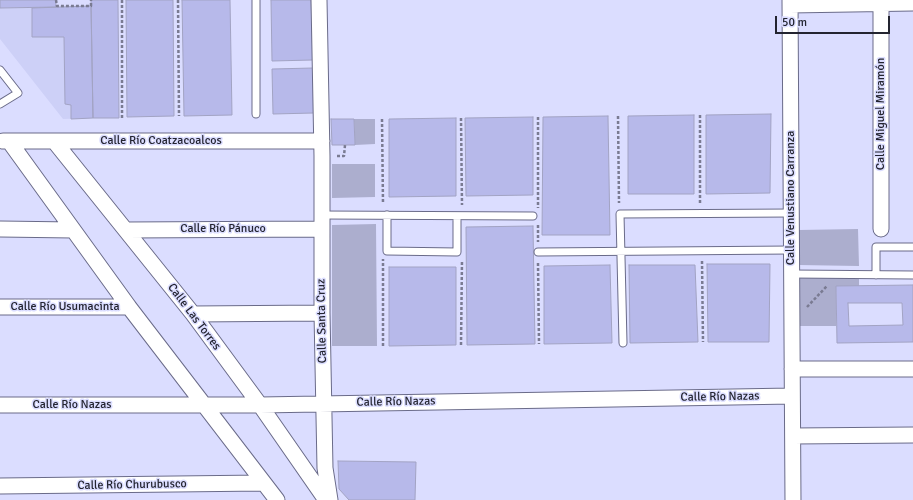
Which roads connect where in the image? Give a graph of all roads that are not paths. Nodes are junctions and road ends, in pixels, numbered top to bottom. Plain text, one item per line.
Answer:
1 (256, 0) edge
2 (319, 0) edge
3 (881, 2) edge
4 (790, 3) edge
5 (913, 3) edge
6 (0, 70) edge
7 (0, 104) edge
8 (256, 114) dead end
9 (5, 141) edge
10 (54, 141) junction
11 (322, 141) junction
12 (791, 213) junction
13 (385, 215) junction
14 (459, 216) junction
15 (533, 216) dead end
16 (322, 222) junction
17 (0, 229) edge
18 (881, 229) dead end
19 (73, 230) junction
20 (126, 230) junction
21 (913, 247) edge
22 (791, 250) junction
23 (538, 252) road end
24 (621, 252) junction
25 (791, 274) junction
26 (876, 275) junction
27 (913, 275) edge
28 (0, 307) edge
29 (129, 307) junction
30 (322, 313) junction
31 (193, 314) junction
32 (623, 343) dead end
33 (792, 369) junction
34 (913, 369) edge
35 (792, 396) junction
36 (324, 403) junction
37 (0, 405) edge
38 (204, 405) junction
39 (260, 405) junction
40 (913, 435) edge
41 (793, 436) junction
42 (263, 483) junction
43 (0, 486) edge
44 (277, 500) edge
45 (326, 500) edge
46 (330, 500) edge
47 (793, 500) edge

1 - 8 lane
2 - 11 street, Calle Santa Cruz
3 - 4 street
3 - 5 street
3 - 18 street, Calle Miguel Miramón
4 - 12 street, Calle Venustiano Carranza
6 - 7 lane
9 - 10 street, Calle Río Coatzacoalcos
9 - 19 street
10 - 11 street, Calle Río Coatzacoalcos
10 - 20 street, Calle Las Torres
11 - 16 street, Calle Santa Cruz
12 - 22 street, Calle Venustiano Carranza
12 - 24 lane
13 - 14 lane
13 - 14 lane
13 - 16 lane
14 - 15 lane
16 - 20 street, Calle Río Pánuco
16 - 30 street, Calle Santa Cruz
17 - 19 street
19 - 29 street
20 - 31 street, Calle Las Torres
21 - 26 lane
22 - 24 lane
22 - 25 street, Calle Venustiano Carranza
23 - 24 lane
24 - 32 lane
25 - 26 lane
25 - 33 street, Calle Venustiano Carranza
26 - 27 lane
28 - 29 street, Calle Río Usumacinta
29 - 38 street
30 - 31 street
30 - 36 street, Calle Santa Cruz
31 - 39 street, Calle Las Torres
33 - 34 street
33 - 35 street, Calle Venustiano Carranza
35 - 36 street, Calle Río Nazas
35 - 41 street, Calle Venustiano Carranza
36 - 39 street, Calle Río Nazas
36 - 46 street, Calle Santa Cruz
37 - 38 street, Calle Río Nazas
38 - 39 street, Calle Río Nazas
38 - 42 street
39 - 45 street, Calle Las Torres
40 - 41 street
41 - 47 street, Calle Venustiano Carranza
42 - 43 street, Calle Río Churubusco
42 - 44 street

